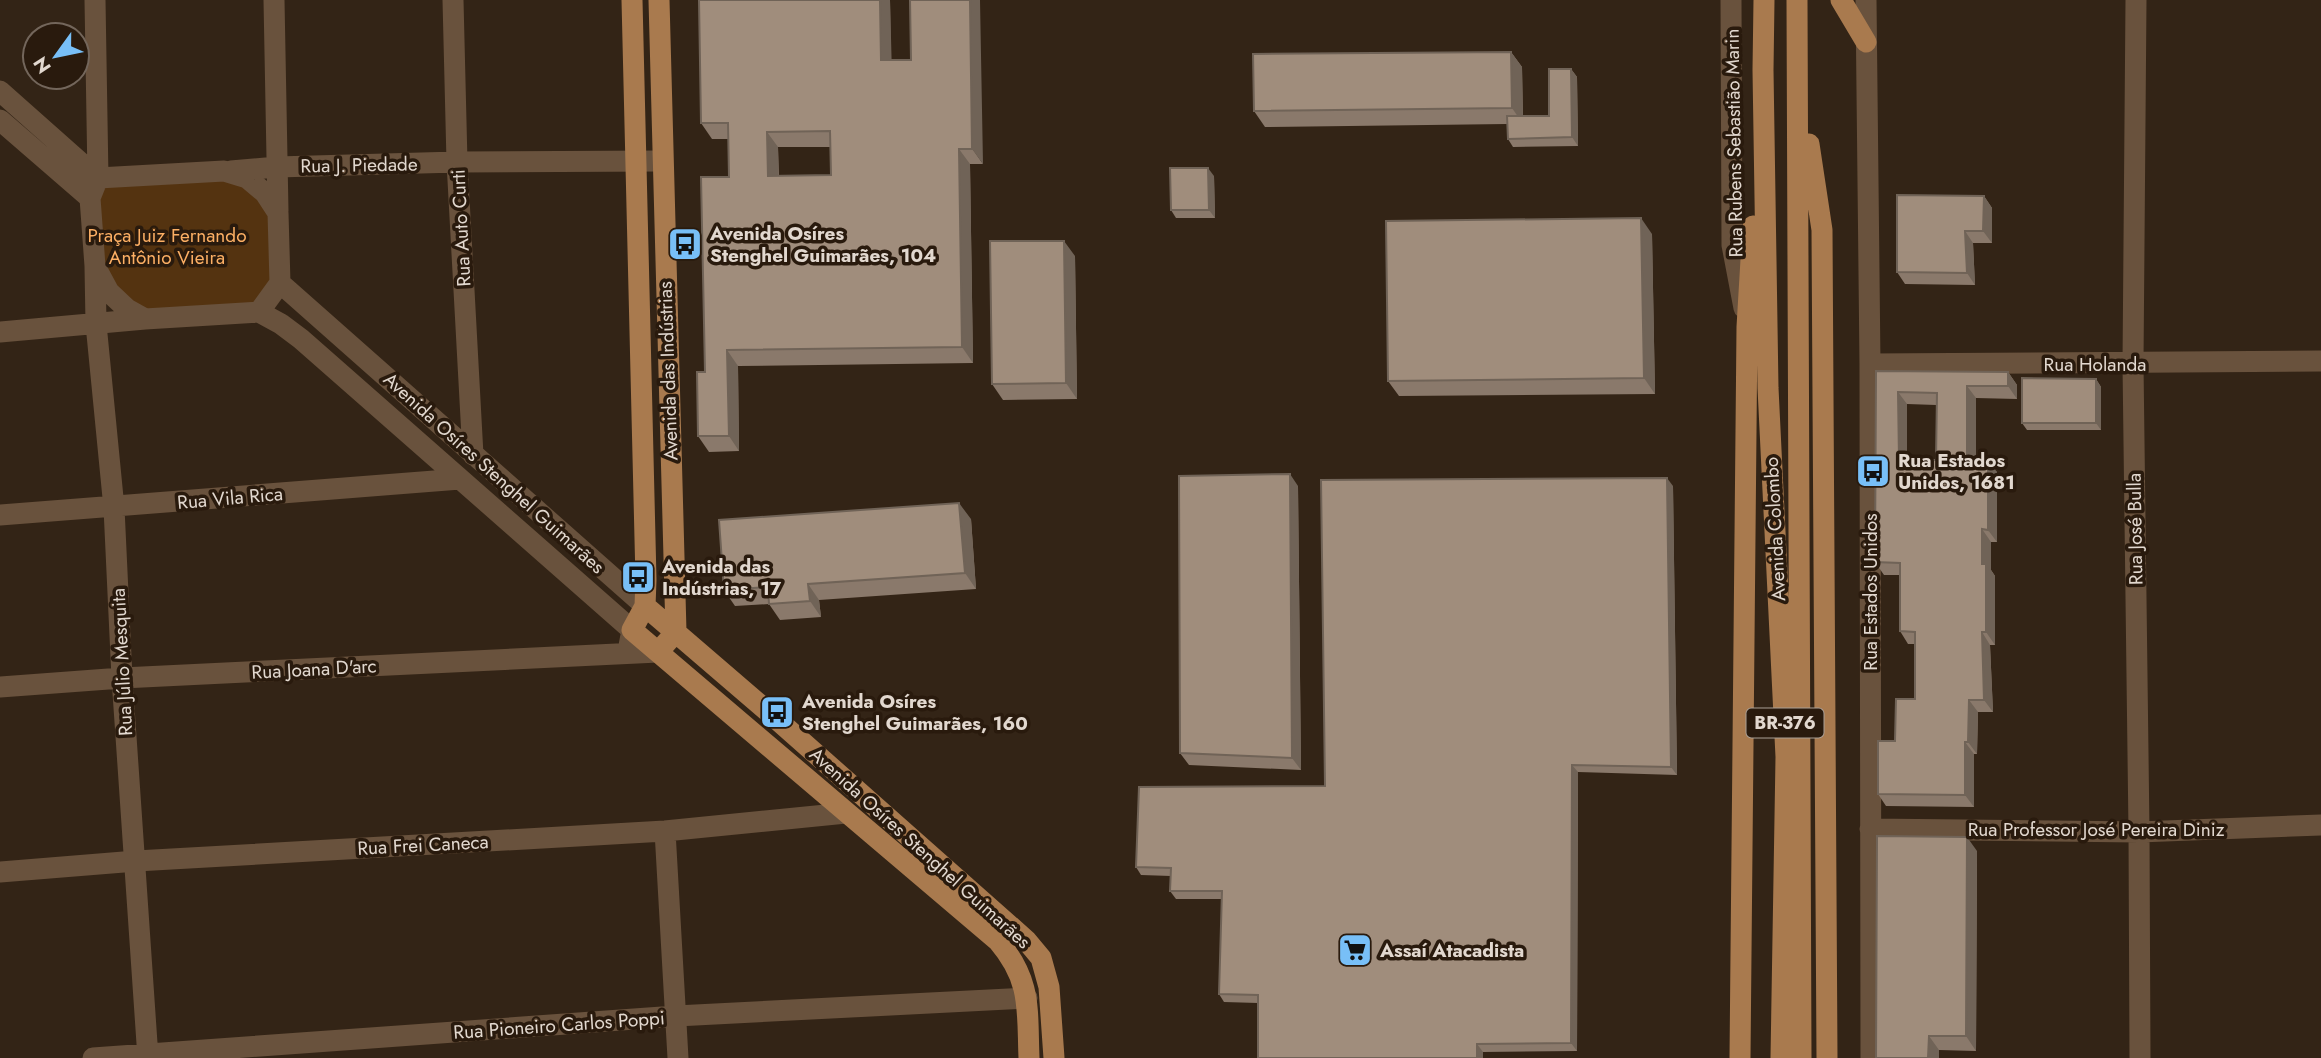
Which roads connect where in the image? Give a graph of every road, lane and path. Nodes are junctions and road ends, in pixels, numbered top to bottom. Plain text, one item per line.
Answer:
1 (95, 0) edge
2 (274, 0) edge
3 (453, 0) edge
4 (632, 0) edge
5 (659, 0) edge
6 (1731, 0) edge
7 (1764, 0) edge
8 (1797, 0) edge
9 (1841, 0) edge
10 (1866, 0) edge
11 (2136, 0) edge
12 (1866, 42) junction
13 (1763, 70) junction
14 (1798, 73) junction
15 (0, 91) edge
16 (0, 120) edge
17 (635, 160) junction
18 (662, 161) junction
19 (457, 162) junction
20 (277, 167) junction
21 (224, 171) junction
22 (94, 188) junction
23 (278, 212) junction
24 (95, 266) junction
25 (280, 283) junction
26 (259, 312) junction
27 (145, 319) junction
28 (96, 324) junction
29 (1747, 327) junction
30 (0, 332) edge
31 (2321, 362) edge
32 (2133, 363) junction
33 (1870, 364) junction
34 (473, 455) junction
35 (460, 479) junction
36 (114, 508) junction
37 (0, 515) edge
38 (645, 606) junction
39 (632, 630) junction
40 (676, 632) junction
41 (658, 652) junction
42 (627, 654) junction
43 (122, 678) junction
44 (0, 687) edge
45 (846, 813) junction
46 (2321, 825) edge
47 (1870, 828) junction
48 (665, 831) junction
49 (2139, 832) junction
50 (136, 861) junction
51 (0, 872) edge
52 (1027, 998) junction
53 (676, 1016) junction
54 (147, 1056) edge
55 (93, 1058) edge
56 (678, 1058) edge
57 (1029, 1058) edge
58 (1054, 1058) edge
59 (1740, 1058) edge
60 (1781, 1058) edge
61 (1801, 1058) edge
62 (1827, 1058) edge
63 (1871, 1058) edge
64 (2140, 1058) edge

1 - 22 street
2 - 20 street
3 - 19 street, Rua Auto Curti
4 - 17 main road, Avenida das Indústrias
5 - 18 main road, Avenida das Indústrias
6 - 29 street, Rua Rubens Sebastião Marin
7 - 13 main road, Avenida Colombo / BR-376
8 - 14 main road, Avenida Colombo / BR-376
9 - 12 main road
10 - 12 street, Rua Estados Unidos
11 - 32 street, Rua José Bulla
12 - 33 street, Rua Estados Unidos
13 - 29 main road
13 - 60 main road, Avenida Colombo / BR-376
14 - 61 main road, Avenida Colombo / BR-376
14 - 62 main road
15 - 22 street
16 - 22 street
17 - 18 street, Rua J. Piedade
17 - 19 street, Rua J. Piedade
17 - 38 main road, Avenida das Indústrias
18 - 40 main road, Avenida das Indústrias
19 - 20 street, Rua J. Piedade
19 - 34 street, Rua Auto Curti
20 - 21 street, Rua J. Piedade
20 - 23 street
21 - 22 street
21 - 23 street
22 - 24 street
23 - 25 street
24 - 27 street
24 - 28 street, Rua Júlio Mesquita
25 - 26 street
25 - 34 street, Avenida Osíres Stenghel Guimarães
26 - 27 street
26 - 35 street, Avenida Osíres Stenghel Guimarães
27 - 28 street
28 - 30 street
28 - 36 street, Rua Júlio Mesquita
29 - 59 main road
31 - 32 street, Rua Holanda
32 - 33 street, Rua Holanda
32 - 49 street, Rua José Bulla
33 - 47 street, Rua Estados Unidos
34 - 38 street, Avenida Osíres Stenghel Guimarães
35 - 36 street, Rua Vila Rica
35 - 39 street, Avenida Osíres Stenghel Guimarães
36 - 37 street, Rua Vila Rica
36 - 43 street, Rua Júlio Mesquita
38 - 39 main road, Avenida das Indústrias
38 - 40 main road, Avenida Osíres Stenghel Guimarães
39 - 41 main road, Avenida Osíres Stenghel Guimarães
39 - 42 street
40 - 41 main road
40 - 58 main road, Avenida Osíres Stenghel Guimarães
41 - 42 street, Rua Joana D'arc
41 - 45 main road, Avenida Osíres Stenghel Guimarães
42 - 43 street, Rua Joana D'arc
43 - 44 street, Rua Joana D'arc
43 - 50 street, Rua Júlio Mesquita
45 - 48 street, Rua Frei Caneca
45 - 52 main road, Avenida Osíres Stenghel Guimarães
46 - 49 street, Rua Professor José Pereira Diniz
47 - 49 street, Rua Professor José Pereira Diniz
47 - 63 street, Rua Estados Unidos
48 - 50 street, Rua Frei Caneca
48 - 53 street
49 - 64 street, Rua José Bulla
50 - 51 street, Rua Frei Caneca
50 - 54 street, Rua Júlio Mesquita
52 - 53 street, Rua Pioneiro Carlos Poppi
52 - 57 main road, Avenida Osíres Stenghel Guimarães
53 - 54 street, Rua Pioneiro Carlos Poppi
53 - 56 street
54 - 55 street, Rua Pioneiro Carlos Poppi

